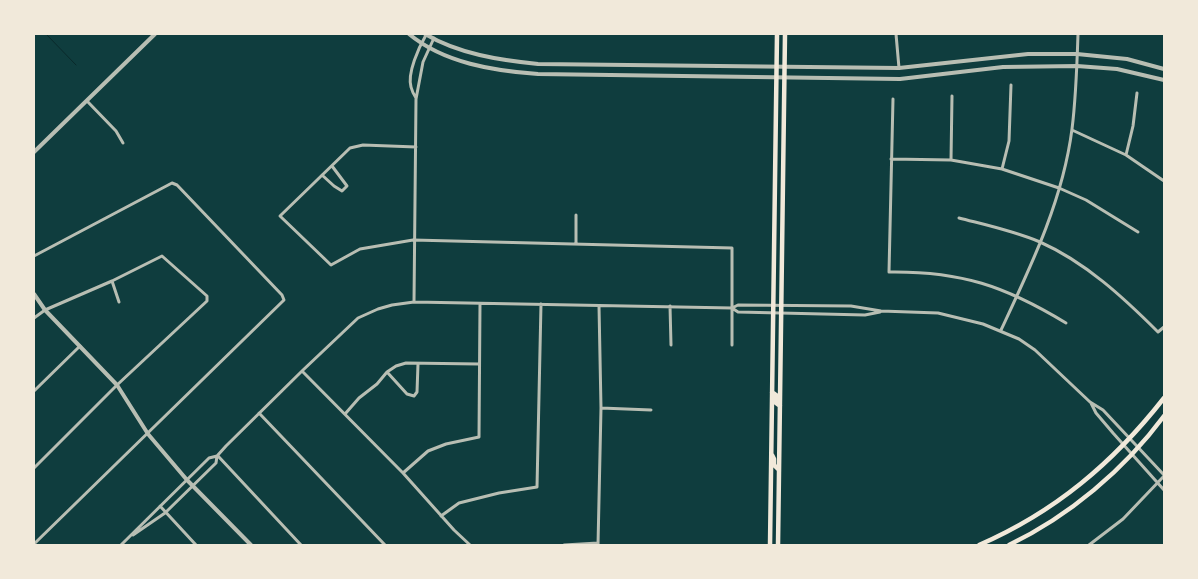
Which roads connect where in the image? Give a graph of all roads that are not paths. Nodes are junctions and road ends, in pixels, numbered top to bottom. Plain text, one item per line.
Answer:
1 (155, 34) edge
2 (409, 34) edge
3 (426, 34) edge
4 (777, 34) edge
5 (785, 34) edge
6 (896, 34) edge
7 (1078, 34) edge
8 (434, 38) junction
9 (422, 43) junction
10 (429, 48) junction
11 (1077, 54) junction
12 (980, 60) junction
13 (698, 66) junction
14 (1077, 66) junction
15 (777, 67) junction
16 (1157, 67) junction
17 (784, 68) junction
18 (899, 68) junction
19 (1164, 68) edge
20 (881, 69) junction
21 (981, 70) junction
22 (697, 77) junction
23 (776, 77) junction
24 (784, 77) junction
25 (1154, 78) junction
26 (881, 79) junction
27 (1164, 80) edge
28 (1011, 85) dead end
29 (1137, 93) dead end
30 (952, 96) dead end
31 (416, 99) junction
32 (893, 99) dead end
33 (87, 101) junction
34 (1072, 130) junction
35 (123, 143) dead end
36 (416, 147) junction
37 (34, 152) edge
38 (1126, 154) junction
39 (891, 159) junction
40 (951, 160) junction
41 (332, 166) junction
42 (1002, 169) junction
43 (322, 175) junction
44 (1164, 181) edge
45 (1059, 188) junction
46 (774, 206) junction
47 (782, 206) junction
48 (576, 215) dead end
49 (959, 218) dead end
50 (1138, 232) dead end
51 (413, 240) junction
52 (1040, 242) junction
53 (576, 243) junction
54 (34, 256) edge
55 (112, 281) junction
56 (34, 294) edge
57 (1017, 296) junction
58 (119, 302) dead end
59 (414, 302) junction
60 (480, 304) junction
61 (541, 304) junction
62 (773, 305) junction
63 (781, 305) junction
64 (599, 306) junction
65 (670, 306) junction
66 (732, 308) junction
67 (45, 310) junction
68 (881, 311) junction
69 (773, 314) junction
70 (781, 314) junction
71 (34, 318) edge
72 (1066, 323) dead end
73 (1164, 327) edge
74 (1001, 330) junction
75 (80, 345) junction
76 (671, 345) dead end
77 (732, 345) dead end
78 (418, 364) junction
79 (479, 364) junction
80 (302, 371) junction
81 (387, 372) junction
82 (117, 385) junction
83 (34, 391) edge
84 (772, 392) junction
85 (1164, 398) edge
86 (1090, 402) junction
87 (780, 406) junction
88 (602, 408) junction
89 (651, 410) dead end
90 (259, 412) junction
91 (345, 414) junction
92 (1164, 416) edge
93 (148, 434) junction
94 (1130, 439) junction
95 (1124, 445) junction
96 (1139, 448) junction
97 (771, 454) junction
98 (1132, 455) junction
99 (217, 456) junction
100 (34, 468) edge
101 (779, 470) junction
102 (403, 474) junction
103 (1164, 476) edge
104 (187, 480) junction
105 (1157, 483) junction
106 (193, 486) junction
107 (1164, 490) edge
108 (160, 506) junction
109 (165, 513) junction
110 (441, 516) junction
111 (1034, 517) junction
112 (1040, 528) junction
113 (133, 534) junction
114 (34, 544) edge
115 (598, 544) edge
116 (121, 545) edge
117 (196, 545) edge
118 (251, 545) edge
119 (300, 545) edge
120 (384, 545) edge
121 (470, 545) edge
122 (564, 545) edge
123 (770, 545) edge
124 (778, 545) edge
125 (979, 545) edge
126 (1008, 545) edge
127 (1089, 545) edge

1 - 33 street
2 - 9 street
3 - 8 street
3 - 9 street
4 - 15 main road
5 - 17 main road
6 - 18 street
7 - 11 street
8 - 10 street
8 - 13 street
9 - 10 street
9 - 31 street
10 - 22 street
10 - 31 street
11 - 12 street
11 - 14 street
11 - 16 street
12 - 18 street
12 - 21 street
13 - 15 street
13 - 22 street
14 - 21 street
14 - 25 street
14 - 34 street
15 - 17 street
15 - 23 main road
16 - 19 street
16 - 25 street
17 - 20 street
17 - 24 main road
18 - 20 street
20 - 26 street
21 - 26 street
22 - 23 street
23 - 24 street
23 - 46 main road
24 - 26 street
24 - 47 main road
25 - 27 street
28 - 42 street
29 - 38 street
30 - 40 street
31 - 36 street
32 - 39 street
33 - 35 street
33 - 37 street
34 - 38 street
34 - 45 street
36 - 41 street
36 - 51 street
38 - 44 street
39 - 40 street
39 - 57 street
40 - 42 street
41 - 43 street
41 - 43 street
42 - 45 street
43 - 51 street
45 - 50 street
45 - 52 street
46 - 47 main road
46 - 62 main road
47 - 63 main road
48 - 53 street
49 - 52 street
51 - 53 street
51 - 59 street
52 - 57 street
52 - 73 street
53 - 66 street
54 - 93 street
55 - 58 street
55 - 67 street
55 - 82 street
56 - 67 street
57 - 72 street
57 - 74 street
59 - 60 street
59 - 80 street
60 - 61 street
60 - 79 street
61 - 64 street
61 - 110 street
62 - 63 street
62 - 66 street
62 - 69 main road
63 - 68 street
63 - 70 main road
64 - 65 street
64 - 88 street
65 - 66 street
65 - 76 street
66 - 69 street
66 - 77 street
67 - 71 street
67 - 75 street
68 - 70 street
68 - 74 street
69 - 70 street
69 - 84 main road
70 - 87 main road
74 - 86 street
75 - 82 street
75 - 83 street
78 - 79 street
78 - 81 street
78 - 81 street
79 - 102 street
80 - 90 street
80 - 91 street
81 - 91 street
82 - 93 street
82 - 100 street
84 - 87 main road
84 - 97 main road
85 - 94 main road
86 - 94 street
86 - 95 street
87 - 101 main road
88 - 89 street
88 - 115 street
90 - 99 street
90 - 120 street
91 - 102 street
92 - 96 main road
93 - 104 street
93 - 114 street
94 - 95 main road
94 - 96 street
95 - 98 street
95 - 111 main road
96 - 98 main road
96 - 103 street
97 - 101 main road
97 - 123 main road
98 - 105 street
98 - 112 main road
99 - 104 street
99 - 106 street
99 - 119 street
101 - 124 main road
102 - 110 street
103 - 105 street
104 - 106 street
104 - 108 street
105 - 107 street
105 - 127 street
106 - 109 street
106 - 118 street
108 - 109 street
108 - 113 street
109 - 113 street
109 - 117 street
110 - 121 street
111 - 112 main road
111 - 125 main road
112 - 126 main road
113 - 116 street
115 - 122 street

